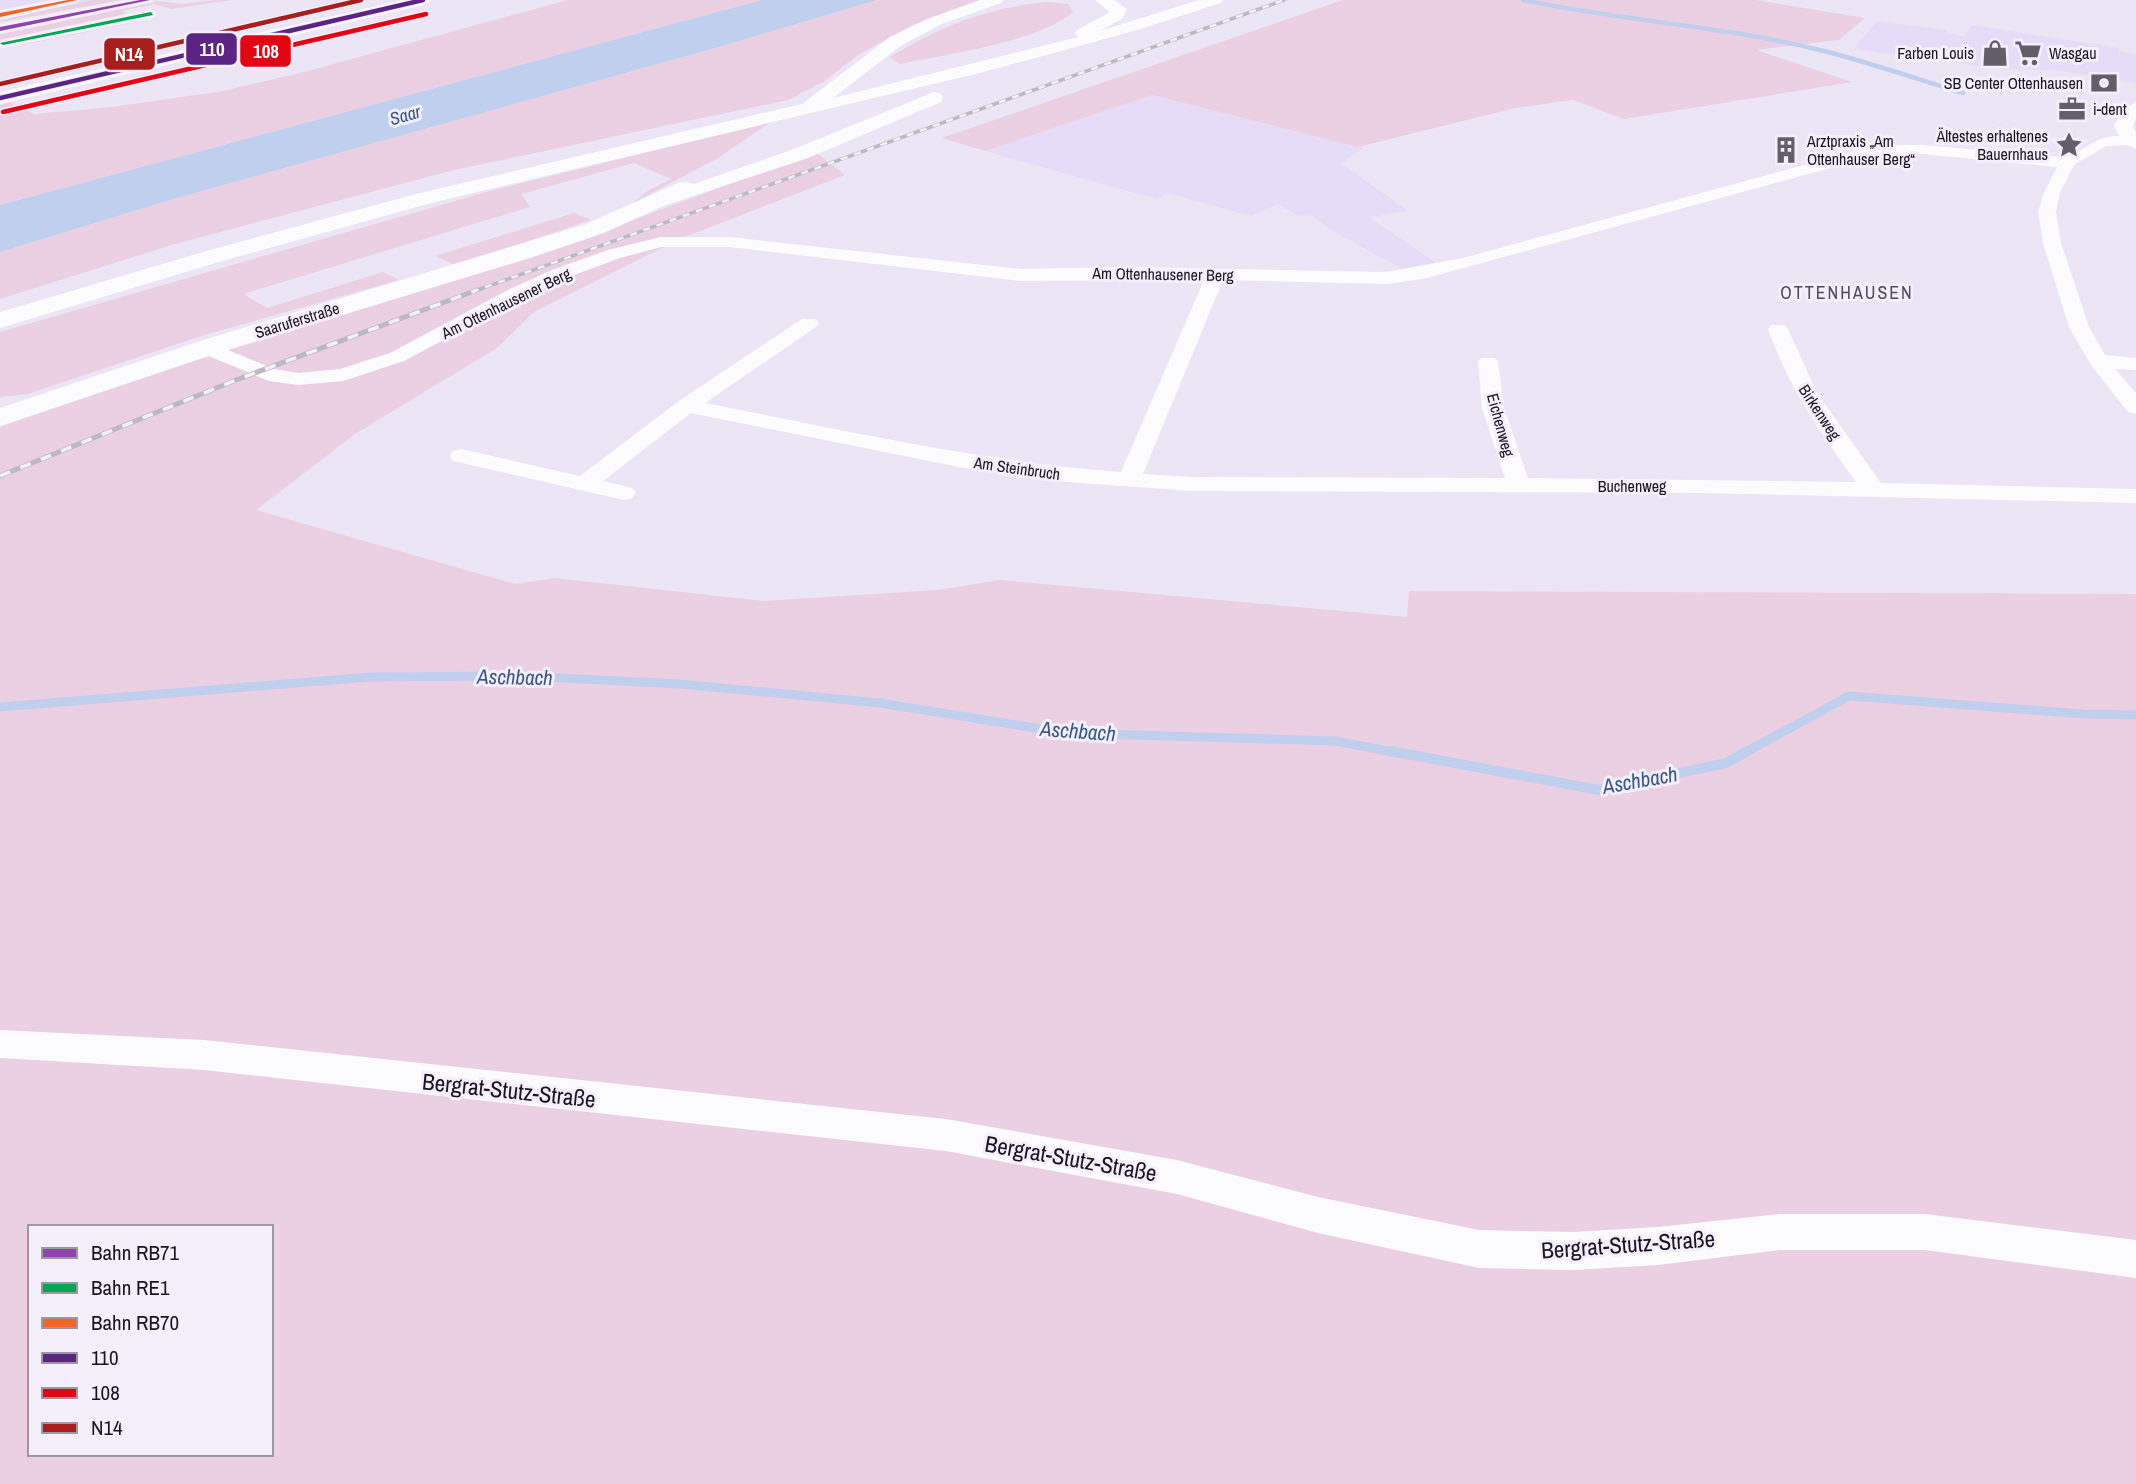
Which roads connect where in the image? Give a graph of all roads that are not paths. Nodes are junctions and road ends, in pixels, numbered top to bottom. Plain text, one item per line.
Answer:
1 (423, 0) edge
2 (1103, 0) edge
3 (1192, 0) edge
4 (1216, 0) edge
5 (996, 1) edge
6 (1080, 34) junction
7 (1110, 34) junction
8 (0, 98) edge
9 (2136, 108) edge
10 (766, 139) dead end
11 (2135, 142) edge
12 (744, 153) dead end
13 (2068, 161) junction
14 (664, 200) junction
15 (1216, 274) junction
16 (0, 308) edge
17 (0, 320) edge
18 (809, 323) dead end
19 (1778, 329) dead end
20 (206, 348) junction
21 (2098, 361) junction
22 (1488, 362) dead end
23 (2136, 364) edge
24 (687, 406) junction
25 (2136, 407) edge
26 (0, 417) edge
27 (461, 456) dead end
28 (1129, 480) junction
29 (584, 484) junction
30 (1520, 486) junction
31 (1873, 489) junction
32 (624, 493) dead end
33 (2136, 496) edge
34 (0, 1044) edge
35 (2136, 1259) edge

1 - 8 main road
2 - 6 main road
3 - 6 main road
4 - 7 main road
5 - 10 main road
6 - 16 main road
7 - 14 main road
7 - 17 main road
9 - 11 main road
11 - 13 street
12 - 14 main road
13 - 15 street, Am Ottenhausener Berg
13 - 21 street
14 - 20 main road, Saaruferstraße
15 - 20 street, Am Ottenhausener Berg
15 - 28 street
18 - 24 street
19 - 31 street, Birkenweg
20 - 26 main road, Saaruferstraße
21 - 23 street
21 - 25 street
22 - 30 street, Eichenweg
24 - 28 street, Am Steinbruch
24 - 29 street
27 - 29 street
28 - 30 street, Buchenweg
29 - 32 street
30 - 31 street, Buchenweg
31 - 33 street, Buchenweg
34 - 35 street, Bergrat-Stutz-Straße

